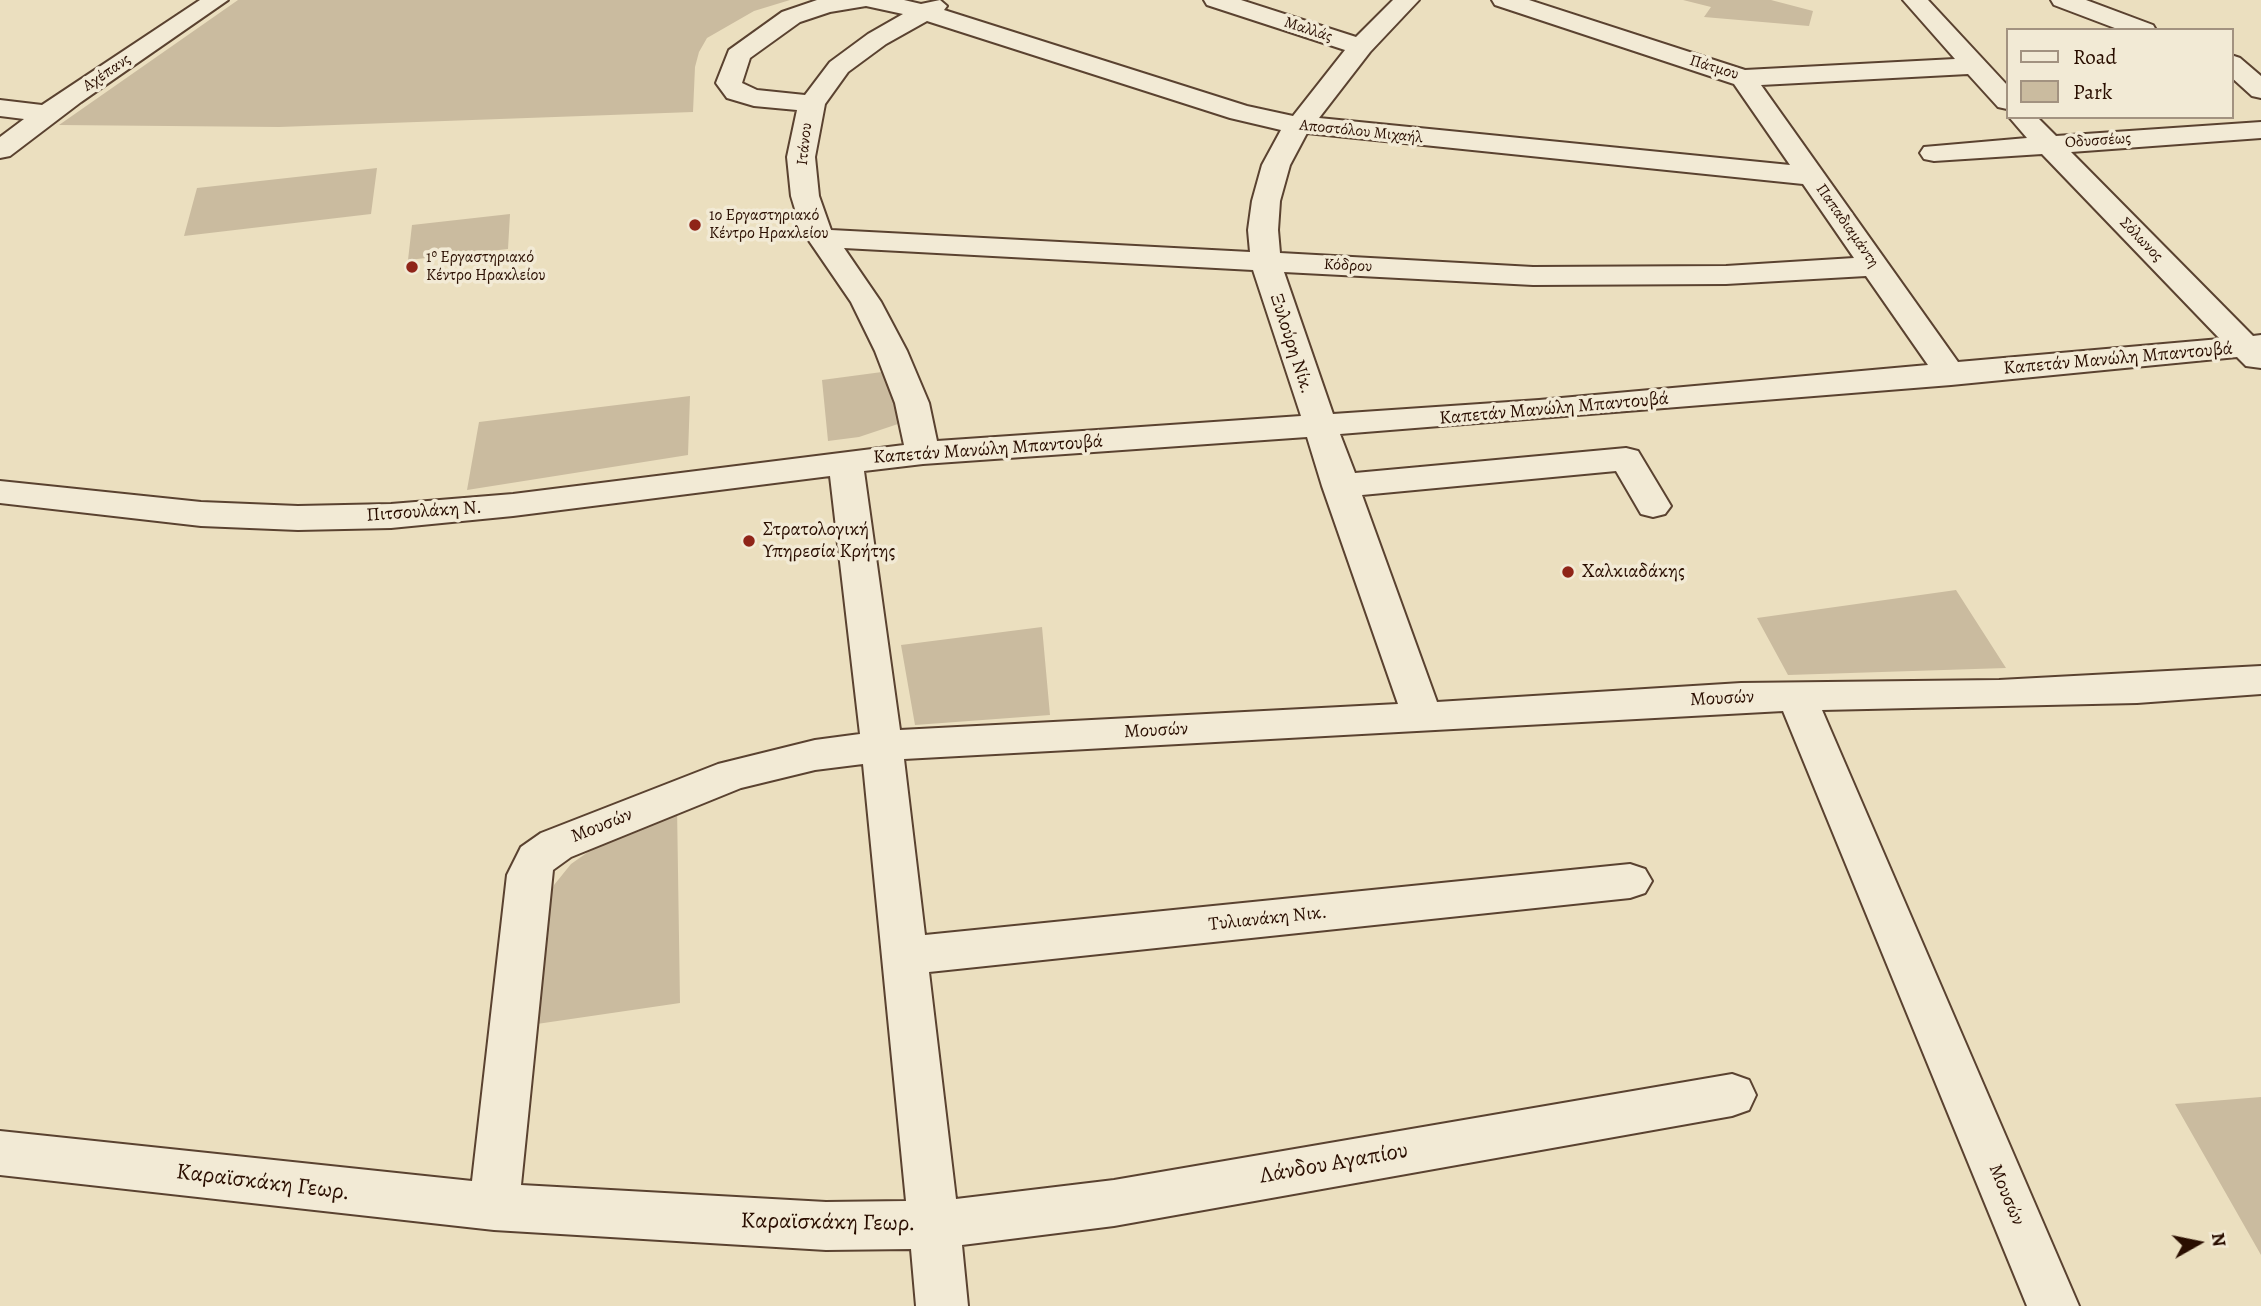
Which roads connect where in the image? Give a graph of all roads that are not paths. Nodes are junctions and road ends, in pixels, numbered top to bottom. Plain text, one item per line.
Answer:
1 (216, 0) edge
2 (860, 0) edge
3 (872, 0) edge
4 (1216, 0) edge
5 (1407, 0) edge
6 (1504, 0) edge
7 (1915, 0) edge
8 (2063, 0) edge
9 (935, 6) edge
10 (2139, 28) edge
11 (1361, 47) junction
12 (2233, 56) edge
13 (2261, 61) edge
14 (1975, 65) junction
15 (2233, 65) edge
16 (1743, 78) junction
17 (2261, 90) edge
18 (2006, 100) edge
19 (812, 104) junction
20 (0, 108) edge
21 (47, 114) junction
22 (2024, 119) edge
23 (1298, 125) junction
24 (2261, 130) edge
25 (2046, 144) junction
26 (0, 150) edge
27 (1934, 153) dead end
28 (1812, 176) junction
29 (822, 238) junction
30 (1266, 262) junction
31 (1875, 266) junction
32 (2256, 351) edge
33 (1951, 375) junction
34 (1319, 427) junction
35 (922, 453) junction
36 (846, 462) junction
37 (1339, 485) junction
38 (0, 492) edge
39 (1653, 506) dead end
40 (2261, 680) edge
41 (1797, 697) junction
42 (1423, 718) junction
43 (882, 747) junction
44 (1630, 881) dead end
45 (906, 957) junction
46 (1732, 1095) dead end
47 (0, 1153) edge
48 (494, 1207) junction
49 (934, 1225) junction
50 (942, 1306) edge
51 (2053, 1306) edge

1 - 21 street, Αχέπανς
2 - 19 street
3 - 9 street, Αποστόλου Μιχαήλ
4 - 11 street, Μαλλάς
5 - 11 street, Ξυλούρη Νίκ.
6 - 16 street, Πάτμου
7 - 14 street
8 - 10 street
9 - 19 street, Ιτάνου
9 - 23 street, Αποστόλου Μιχαήλ
11 - 23 street, Ξυλούρη Νίκ.
12 - 13 street
14 - 16 street, Πάτμου
14 - 18 street
15 - 17 street
16 - 28 street, Παπαδιαμάντη
19 - 29 street, Ιτάνου
20 - 21 street
21 - 26 street, Αχέπανς
22 - 25 street, Σόλωνος
23 - 28 street, Αποστόλου Μιχαήλ
23 - 30 street, Ξυλούρη Νίκ.
24 - 25 street, Οδυσσέως
25 - 27 street, Οδυσσέως
25 - 32 street, Σόλωνος
28 - 31 street, Παπαδιαμάντη
29 - 30 street, Κόδρου
29 - 35 street, Ιτάνου
30 - 31 street, Κόδρου
30 - 34 street, Ξυλούρη Νίκ.
31 - 33 street, Παπαδιαμάντη
32 - 33 street, Καπετάν Μανώλη Μπαντουβά
33 - 34 street, Καπετάν Μανώλη Μπαντουβά
34 - 35 street, Καπετάν Μανώλη Μπαντουβά
34 - 37 street, Ξυλούρη Νίκ.
35 - 36 street, Καπετάν Μανώλη Μπαντουβά
36 - 38 street, Πιτσουλάκη Ν.
36 - 43 street, Καραϊσκάκη Γεωρ.
37 - 39 street
37 - 42 street, Ξυλούρη Νίκ.
40 - 41 street, Μουσών
41 - 42 street, Μουσών
41 - 51 street, Μουσών
42 - 43 street, Μουσών
43 - 45 street, Καραϊσκάκη Γεωρ.
43 - 48 street, Μουσών
44 - 45 street, Τυλιανάκη Νικ.
45 - 49 street, Καραϊσκάκη Γεωρ.
46 - 49 street, Λάνδου Αγαπίου
47 - 48 street, Καραϊσκάκη Γεωρ.
48 - 49 street, Καραϊσκάκη Γεωρ.
49 - 50 street

